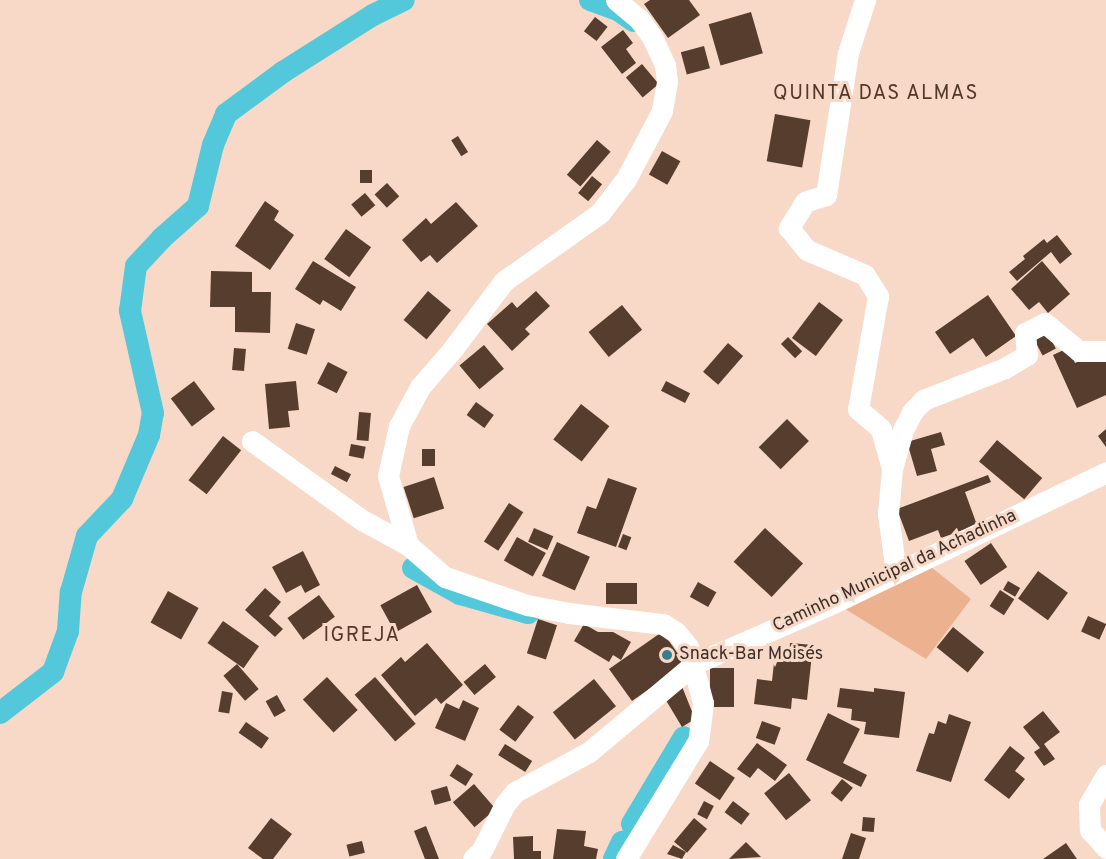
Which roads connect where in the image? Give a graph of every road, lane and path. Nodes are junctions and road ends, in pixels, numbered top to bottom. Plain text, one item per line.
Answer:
1 (616, 0) edge
2 (865, 0) edge
3 (1106, 351) edge
4 (252, 441) dead end
5 (892, 469) junction
6 (1106, 472) edge
7 (408, 545) junction
8 (896, 572) junction
9 (694, 664) junction
10 (1106, 776) edge
11 (1106, 848) edge
12 (473, 859) edge
13 (626, 859) edge

1 - 7 street
2 - 5 street
3 - 5 street
4 - 7 street
5 - 8 street
6 - 8 street, Caminho Municipal da Achadinha
7 - 9 street
8 - 9 street, Caminho Municipal da Achadinha
9 - 12 street, Caminho Municipal da Achadinha
9 - 13 street
10 - 11 street

